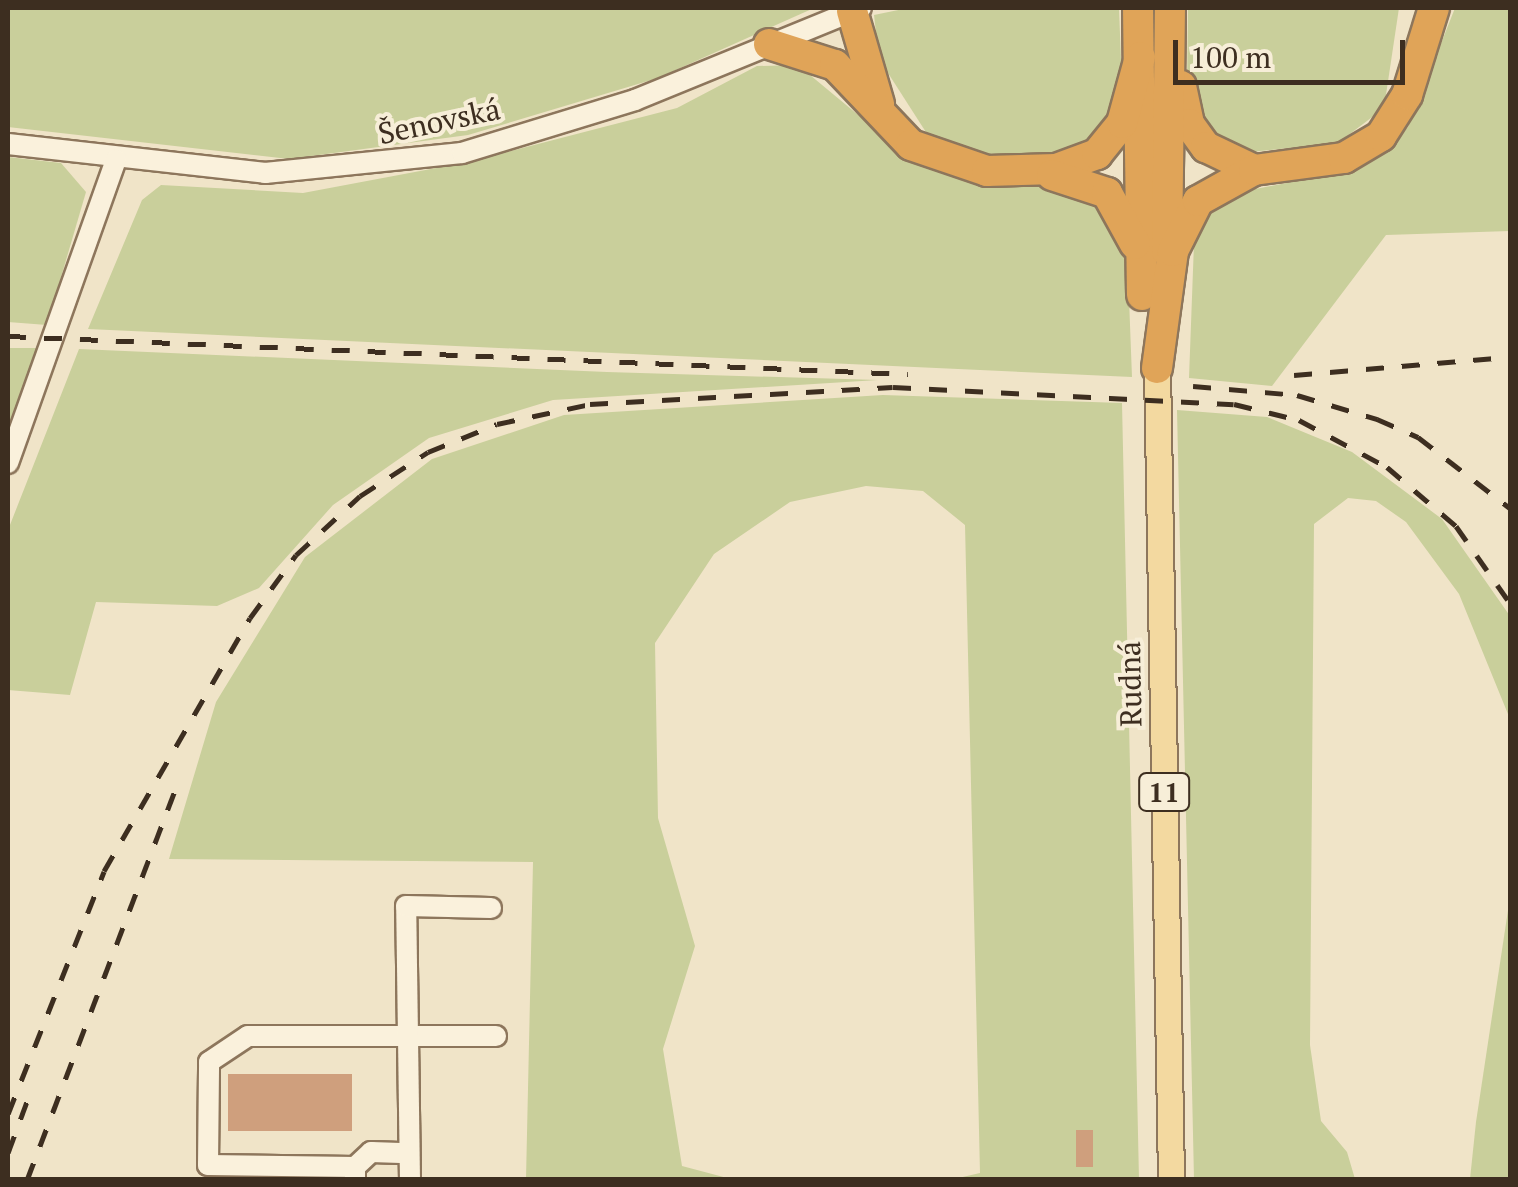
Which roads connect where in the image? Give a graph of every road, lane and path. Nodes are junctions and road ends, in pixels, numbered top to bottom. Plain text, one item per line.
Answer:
1 (1138, 8) edge
2 (1171, 8) edge
3 (1416, 8) edge
4 (1434, 8) edge
5 (848, 12) edge
6 (769, 44) junction
7 (1140, 57) junction
8 (835, 64) junction
9 (1417, 67) junction
10 (888, 125) junction
11 (8, 144) edge
12 (116, 160) junction
13 (1254, 170) junction
14 (1029, 172) junction
15 (1154, 294) junction
16 (1157, 368) joint
17 (8, 463) edge
18 (491, 908) dead end
19 (407, 1036) junction
20 (496, 1036) dead end
21 (408, 1152) junction
22 (355, 1173) edge
23 (410, 1180) edge
24 (1171, 1180) edge

1 - 7 highway, 11
2 - 13 highway
2 - 15 highway, 11
3 - 9 highway
4 - 9 highway
5 - 6 street, Šenovská
5 - 8 highway
5 - 10 highway
6 - 8 highway
6 - 12 street, Šenovská
7 - 14 highway
7 - 15 highway, 11
8 - 10 highway
9 - 13 highway
10 - 14 highway
11 - 12 street, Šenovská
12 - 17 street
13 - 15 highway
14 - 15 highway
15 - 16 highway, 11
16 - 24 main road, Rudná / 11
18 - 19 street
19 - 20 street
19 - 21 street
19 - 22 street
21 - 22 street
21 - 23 street

